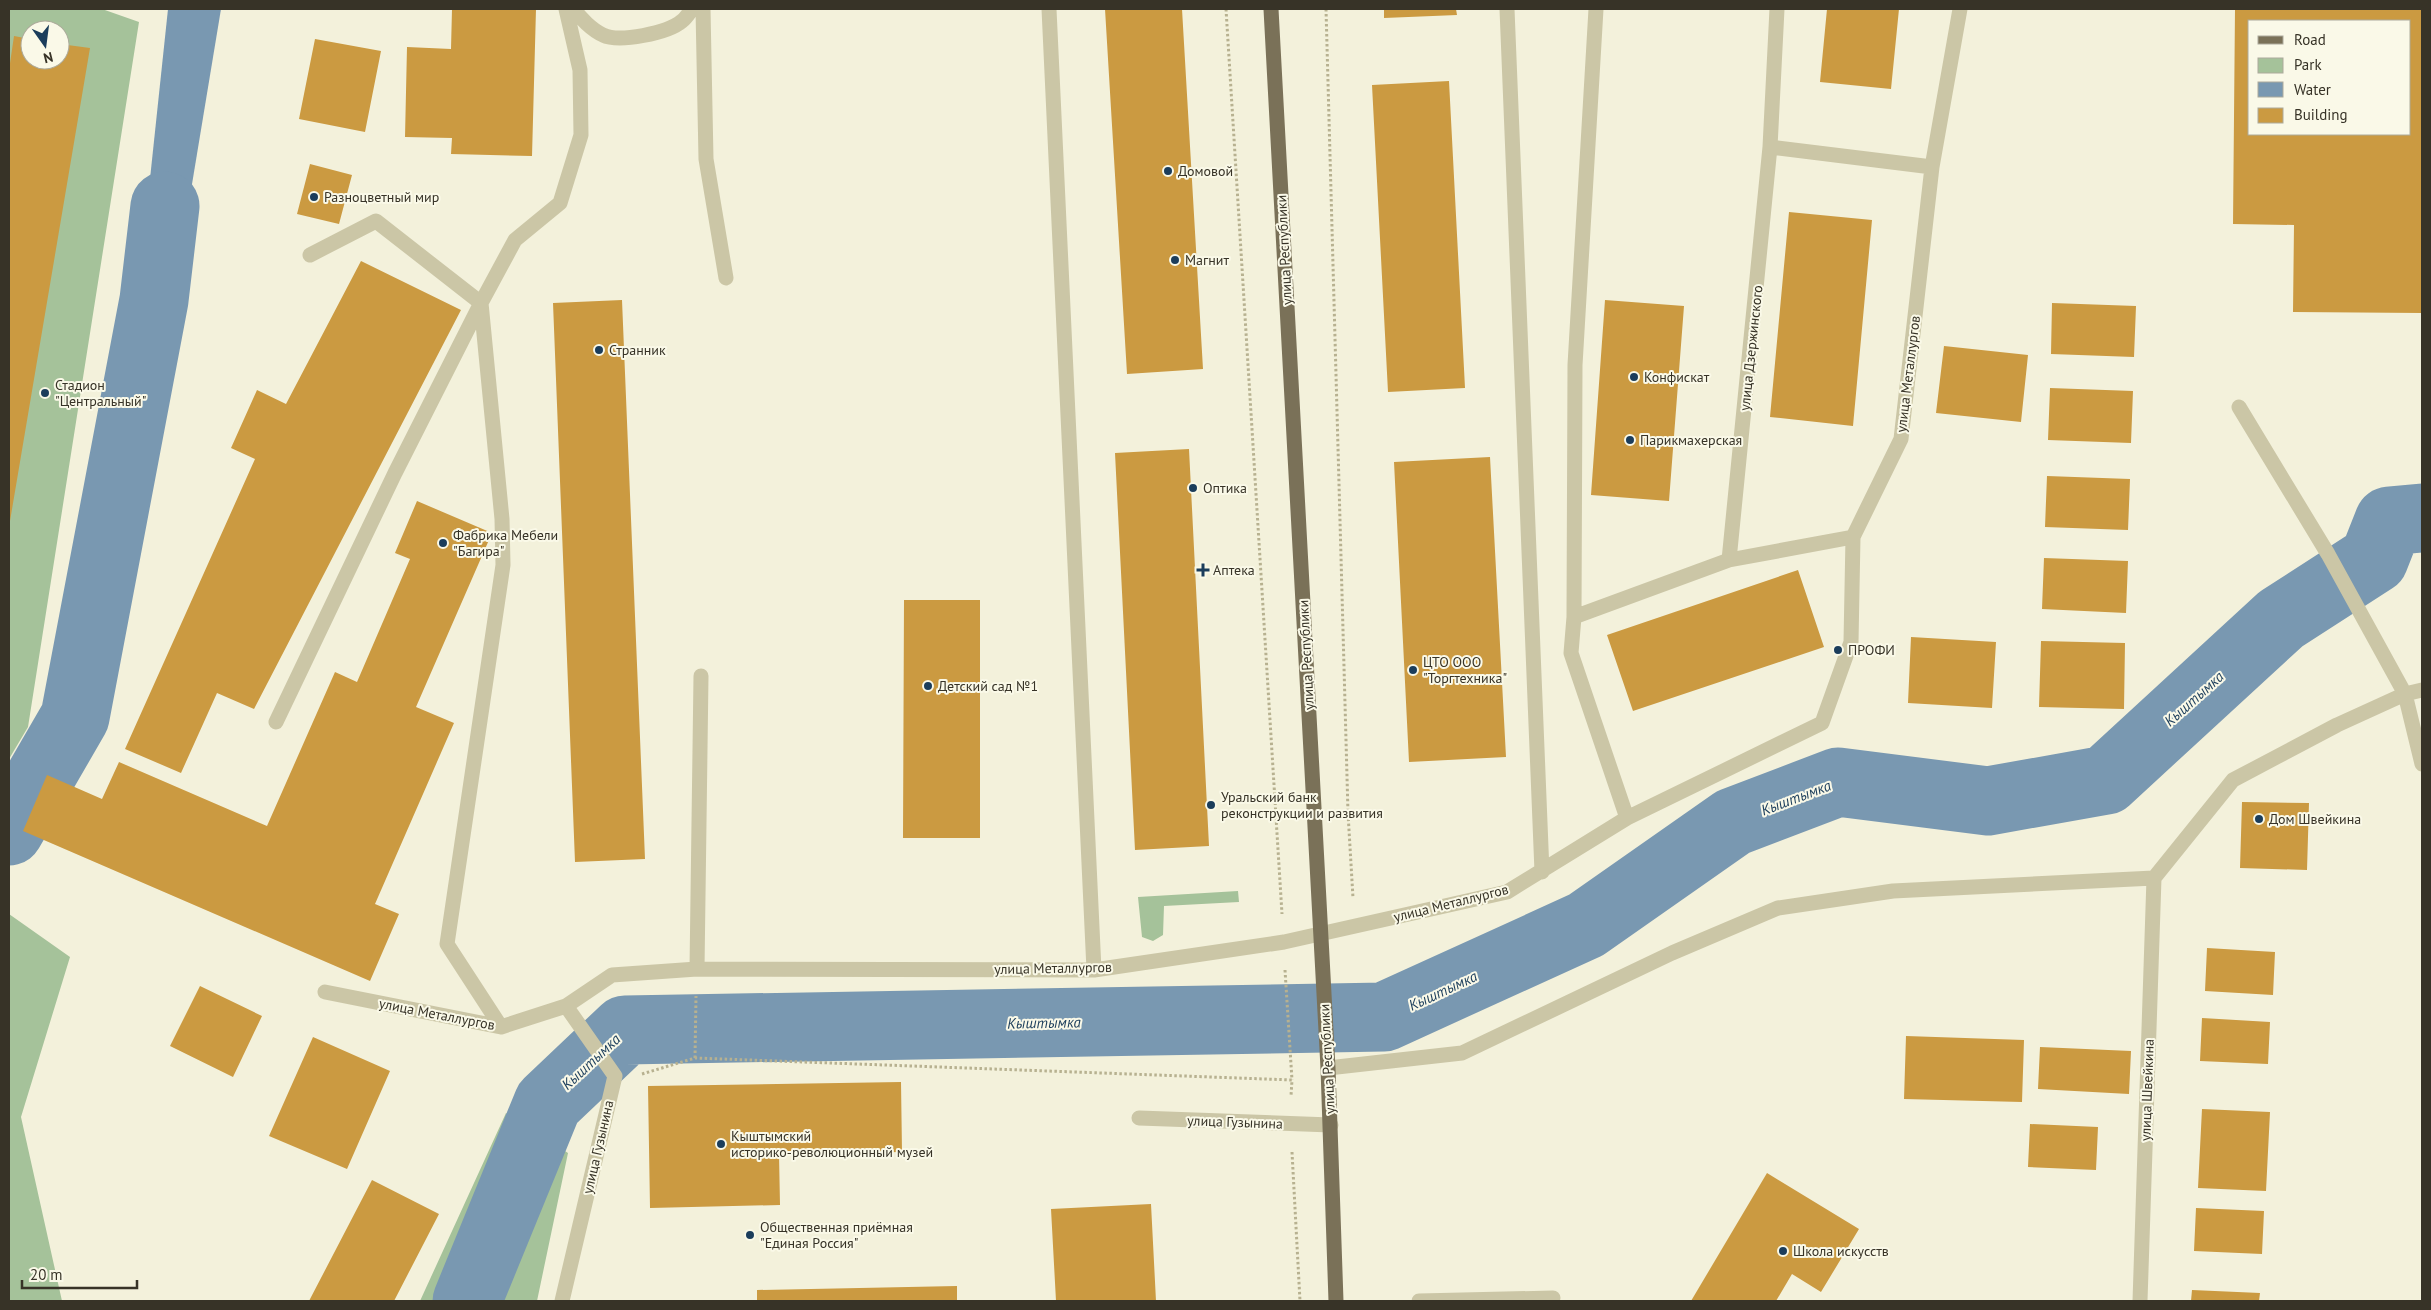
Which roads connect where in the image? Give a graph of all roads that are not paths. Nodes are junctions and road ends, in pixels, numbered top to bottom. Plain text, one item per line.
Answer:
1 (566, 9) edge
2 (574, 9) edge
3 (692, 9) edge
4 (703, 9) edge
5 (1049, 9) edge
6 (1271, 9) edge
7 (1507, 9) edge
8 (1596, 9) edge
9 (1776, 9) edge
10 (1960, 9) edge
11 (1770, 147) junction
12 (1932, 167) junction
13 (310, 256) dead end
14 (726, 278) dead end
15 (481, 303) junction
16 (2239, 407) dead end
17 (1853, 537) junction
18 (1729, 560) junction
19 (1574, 617) junction
20 (701, 676) dead end
21 (2422, 690) edge
22 (2405, 694) junction
23 (276, 722) dead end
24 (2422, 764) edge
25 (1627, 818) junction
26 (1542, 872) junction
27 (2154, 878) junction
28 (1321, 933) junction
29 (697, 969) junction
30 (1094, 970) junction
31 (325, 992) dead end
32 (566, 1006) junction
33 (501, 1028) junction
34 (1328, 1068) junction
35 (1139, 1118) dead end
36 (1331, 1125) junction
37 (1553, 1298) dead end
38 (562, 1301) edge
39 (1336, 1301) edge
40 (1419, 1301) edge
41 (2140, 1301) edge

1 - 15 street
2 - 3 street
4 - 14 street
5 - 30 street
6 - 28 main road, улица Республики
7 - 26 street
8 - 19 street
9 - 11 street, улица Дзержинского
10 - 12 street, улица Металлургов
11 - 12 street
11 - 18 street, улица Дзержинского
12 - 17 street, улица Металлургов
13 - 15 street
15 - 23 street
15 - 33 street
16 - 22 street
17 - 18 street
17 - 25 street, улица Металлургов
18 - 19 street
19 - 25 street
20 - 29 street
21 - 22 street
22 - 24 street
22 - 27 street
25 - 26 street, улица Металлургов
26 - 28 street, улица Металлургов
27 - 34 street
27 - 41 street, улица Швейкина
28 - 30 street, улица Металлургов
28 - 34 main road, улица Республики
29 - 30 street, улица Металлургов
29 - 32 street, улица Металлургов
31 - 33 street, улица Металлургов
32 - 33 street, улица Металлургов
32 - 38 street, улица Гузынина
34 - 36 main road, улица Республики
35 - 36 street, улица Гузынина
36 - 39 main road, улица Республики
37 - 40 street

